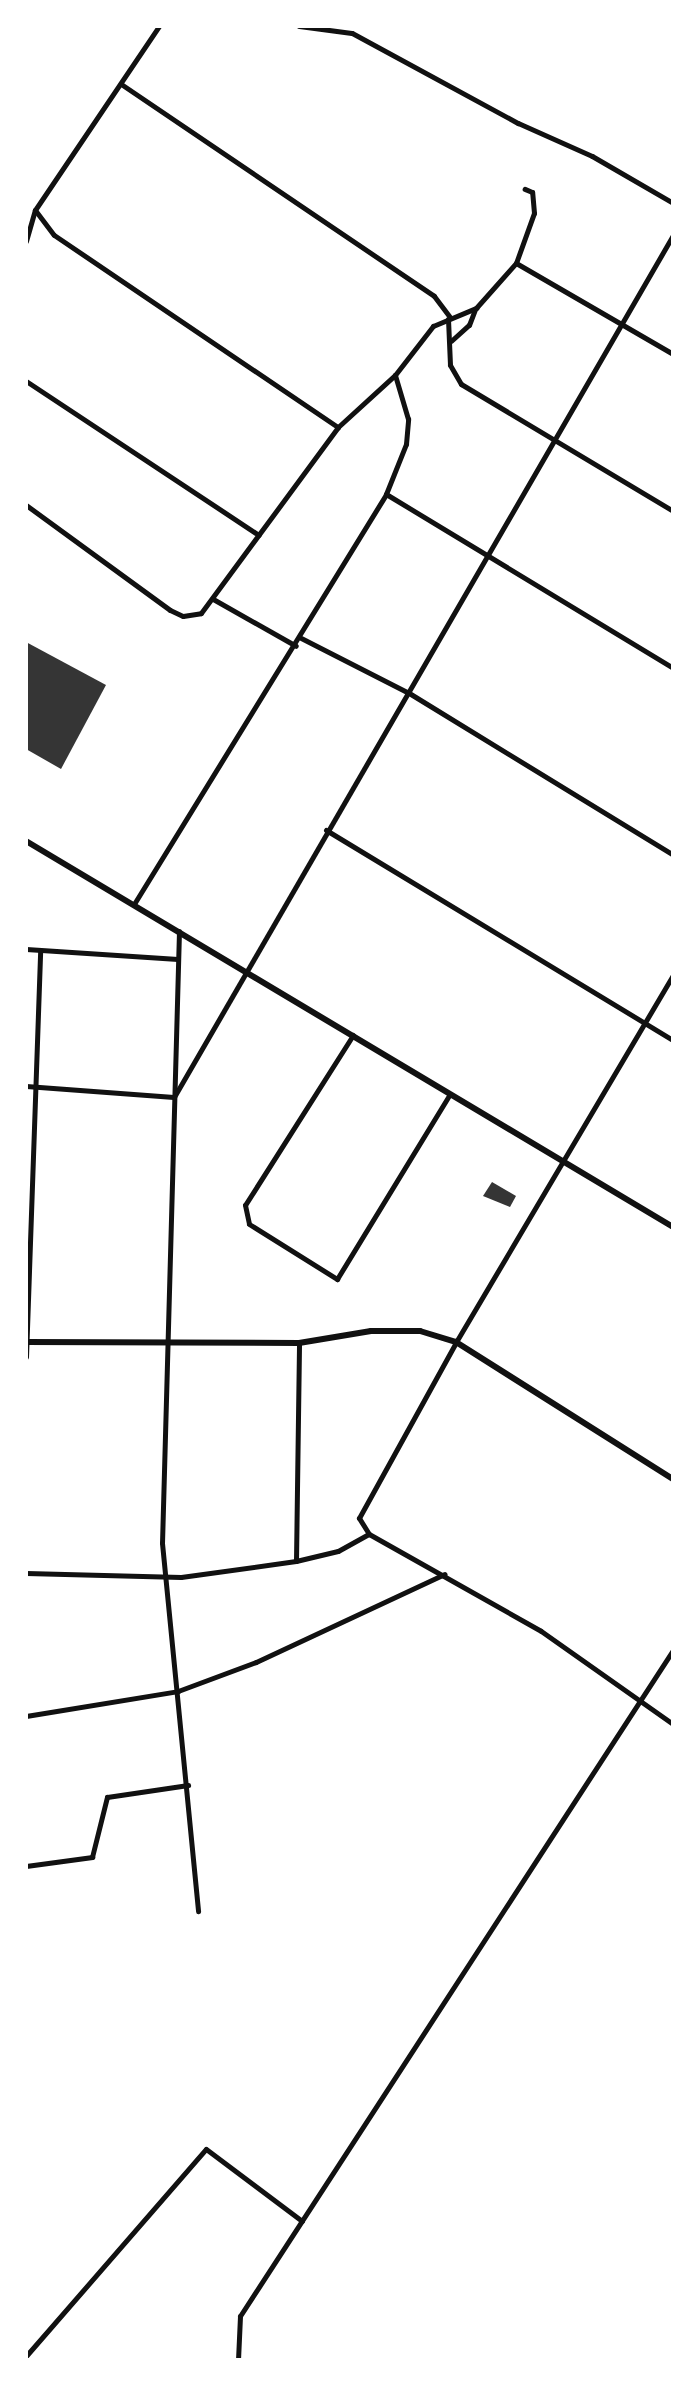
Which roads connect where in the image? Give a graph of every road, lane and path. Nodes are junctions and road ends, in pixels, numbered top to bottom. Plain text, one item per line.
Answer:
1 (159, 26) edge
2 (299, 26) edge
3 (121, 84) junction
4 (525, 189) dead end
5 (673, 203) edge
6 (35, 210) junction
7 (673, 235) edge
8 (26, 241) edge
9 (516, 263) junction
10 (475, 308) junction
11 (449, 318) junction
12 (624, 324) junction
13 (451, 341) junction
14 (673, 354) edge
15 (395, 375) junction
16 (26, 381) edge
17 (338, 427) junction
18 (557, 439) junction
19 (386, 494) junction
20 (26, 505) edge
21 (673, 511) edge
22 (259, 535) junction
23 (489, 557) junction
24 (213, 599) junction
25 (301, 638) junction
26 (296, 646) junction
27 (673, 668) edge
28 (409, 693) junction
29 (326, 830) junction
30 (26, 841) edge
31 (673, 855) edge
32 (134, 904) junction
33 (179, 930) junction
34 (26, 949) edge
35 (40, 951) junction
36 (178, 959) junction
37 (245, 970) junction
38 (673, 975) edge
39 (645, 1023) junction
40 (353, 1034) junction
41 (673, 1040) edge
42 (26, 1086) edge
43 (35, 1087) junction
44 (450, 1093) junction
45 (174, 1097) junction
46 (564, 1160) junction
47 (673, 1227) edge
48 (26, 1342) edge
49 (456, 1342) junction
50 (299, 1343) junction
51 (170, 1345) junction
52 (26, 1357) edge
53 (673, 1479) edge
54 (369, 1534) junction
55 (296, 1561) junction
56 (26, 1573) edge
57 (445, 1574) junction
58 (167, 1578) junction
59 (673, 1650) edge
60 (178, 1691) junction
61 (640, 1701) junction
62 (26, 1716) edge
63 (673, 1724) edge
64 (188, 1785) junction
65 (26, 1866) edge
66 (198, 1911) dead end
67 (302, 2221) junction
68 (26, 2356) edge
69 (238, 2360) edge

1 - 3 street
2 - 5 street
3 - 6 street
3 - 11 street
4 - 9 street
6 - 8 street
6 - 17 street
7 - 12 street
9 - 10 street
9 - 12 street
10 - 11 street
10 - 13 street
11 - 13 street
11 - 15 street
12 - 14 street
12 - 18 street
13 - 18 street
15 - 17 street
15 - 19 street
16 - 22 street
17 - 22 street
18 - 21 street
18 - 23 street
19 - 23 street
19 - 25 street
20 - 24 street
22 - 24 street
23 - 27 street
23 - 28 street
24 - 26 street
25 - 26 street
25 - 28 street
26 - 32 street
28 - 29 street
28 - 31 street
29 - 37 street
29 - 39 street
30 - 32 main road
32 - 33 main road
33 - 36 street
33 - 37 main road
34 - 35 street
35 - 36 street
35 - 43 street
36 - 45 street
37 - 40 main road
37 - 45 street
38 - 39 street
39 - 41 street
39 - 46 street
40 - 44 main road
40 - 44 street
42 - 43 street
43 - 45 street
43 - 48 street
44 - 46 main road
45 - 51 street
46 - 47 main road
46 - 49 street
48 - 51 main road
48 - 52 street
49 - 50 main road
49 - 53 main road
49 - 54 street
50 - 51 main road
50 - 55 street
51 - 58 street
54 - 55 street
54 - 57 street
55 - 58 street
56 - 58 street
57 - 60 street
57 - 61 street
58 - 60 street
59 - 61 street
60 - 62 street
60 - 64 street
61 - 63 street
61 - 67 street
64 - 65 street
64 - 66 street
67 - 68 street
67 - 69 street

